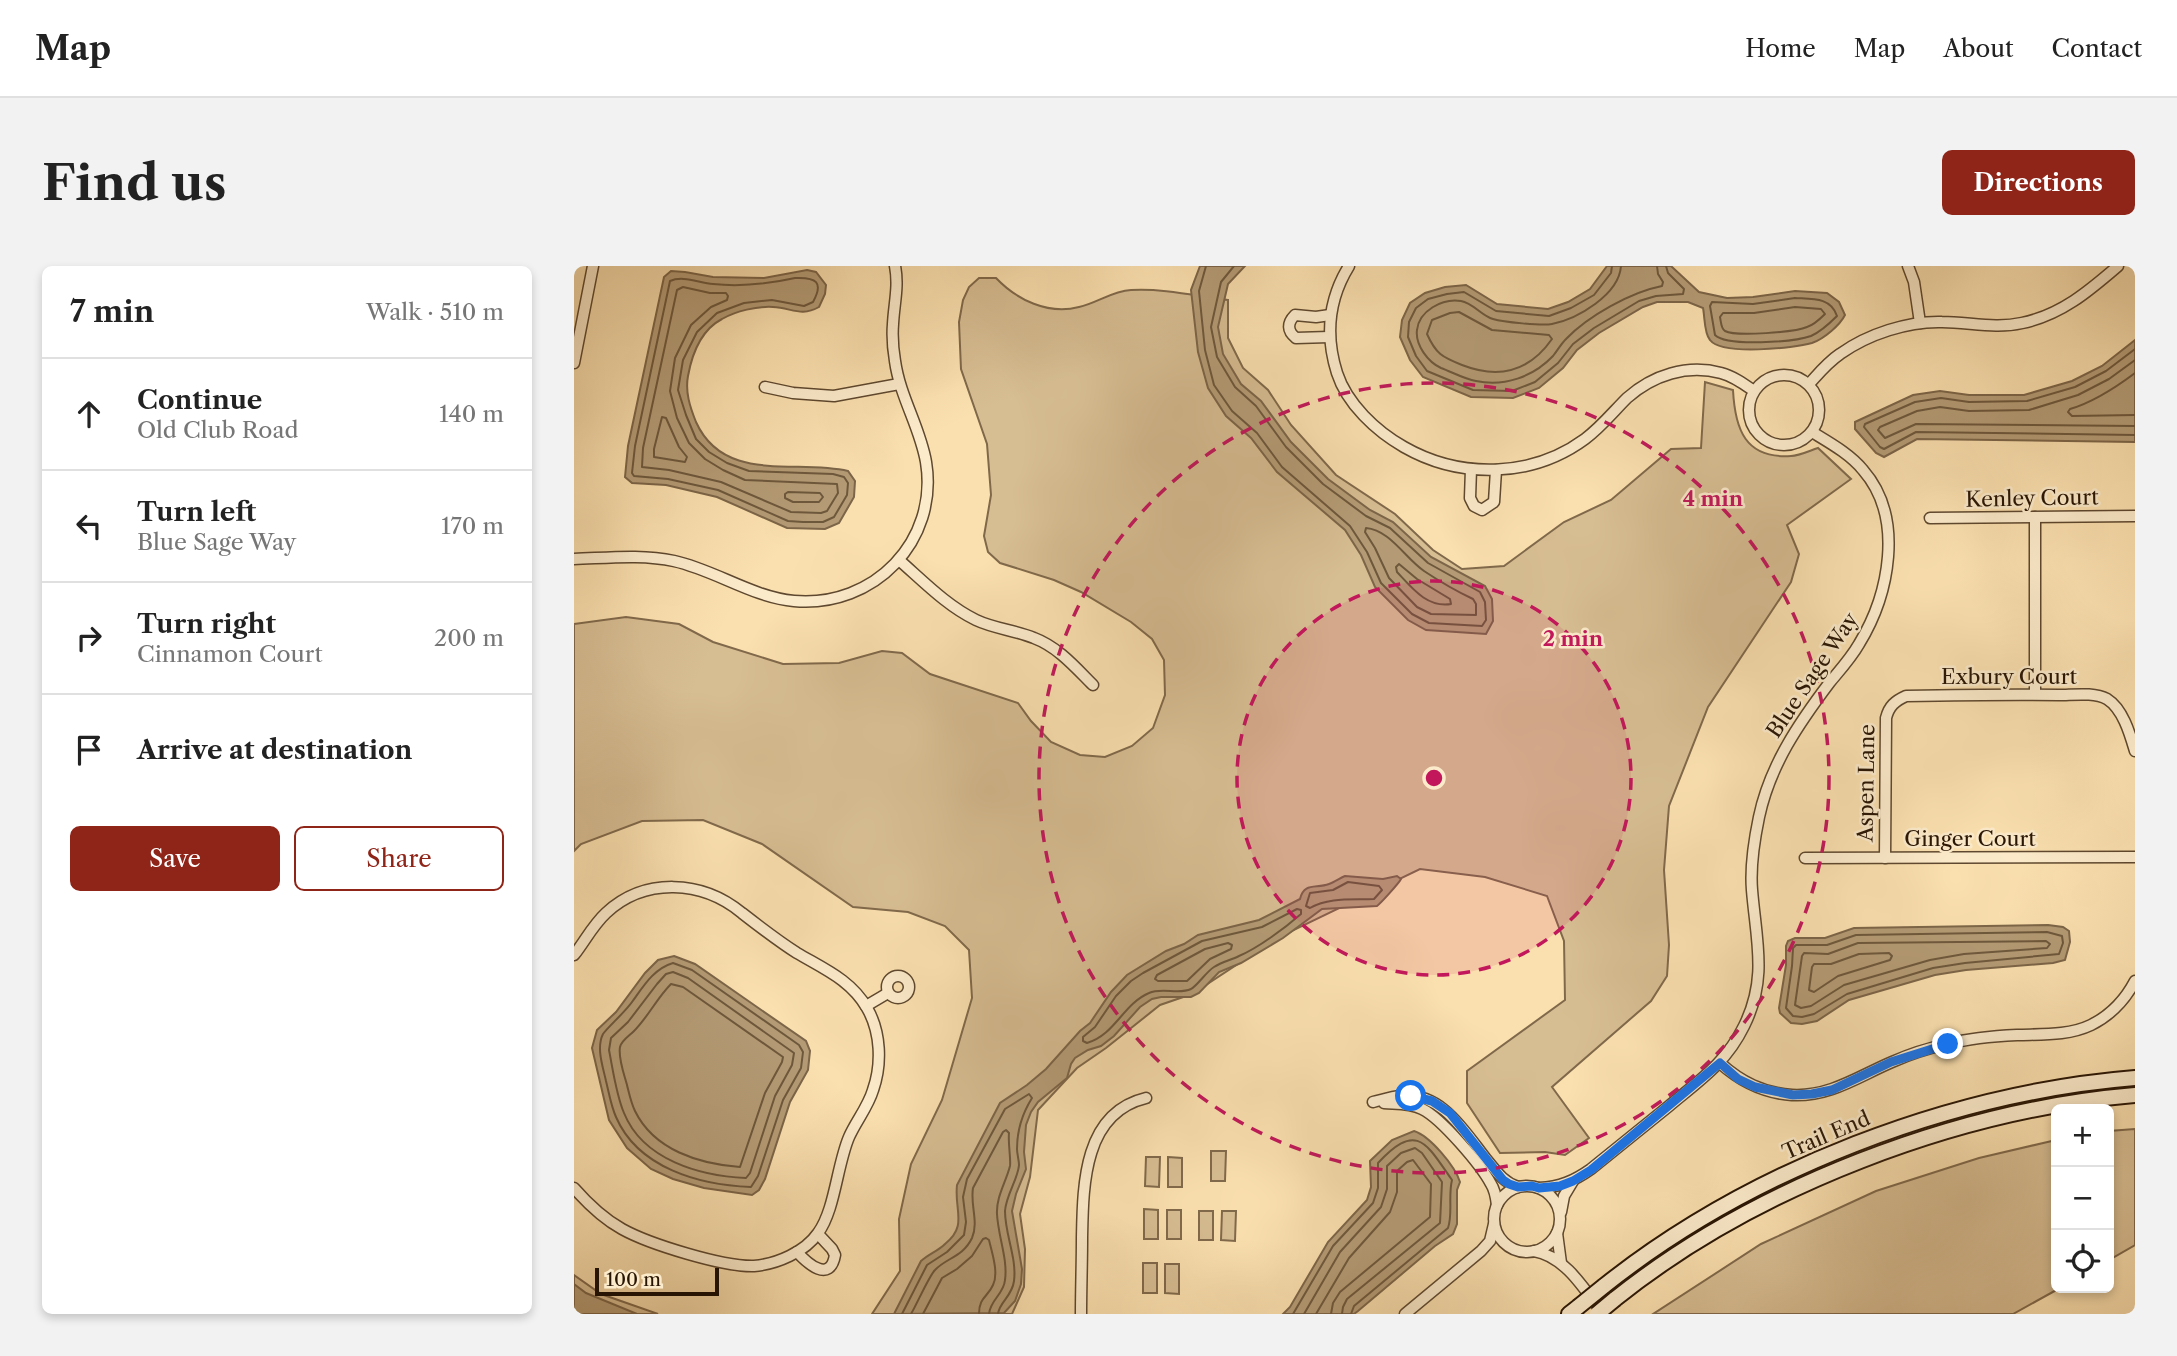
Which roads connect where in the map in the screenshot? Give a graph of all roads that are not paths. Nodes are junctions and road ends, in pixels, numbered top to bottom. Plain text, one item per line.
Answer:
1 (593, 266) edge
2 (895, 266) edge
3 (1349, 266) edge
4 (1908, 266) edge
5 (2118, 266) edge
6 (1330, 315) junction
7 (1920, 323) junction
8 (1329, 337) junction
9 (574, 363) edge
10 (899, 384) junction
11 (1809, 384) junction
12 (765, 387) dead end
13 (1754, 391) junction
14 (1812, 432) junction
15 (1471, 469) junction
16 (1496, 470) junction
17 (2135, 516) edge
18 (2035, 517) junction
19 (1930, 518) dead end
20 (574, 559) edge
21 (899, 560) junction
22 (1093, 685) dead end
23 (2035, 694) junction
24 (1889, 709) joint
25 (2135, 751) edge
26 (2135, 857) edge
27 (1805, 858) dead end
28 (1885, 858) junction
29 (574, 955) edge
30 (2135, 981) edge
31 (888, 993) dead end
32 (866, 1006) junction
33 (1720, 1063) junction
34 (2135, 1077) edge
35 (2135, 1096) edge
36 (1146, 1098) dead end
37 (1573, 1181) junction
38 (1518, 1187) junction
39 (574, 1188) edge
40 (1539, 1188) junction
41 (1497, 1205) junction
42 (1560, 1217) junction
43 (1494, 1219) junction
44 (1557, 1233) junction
45 (818, 1234) junction
46 (1512, 1248) junction
47 (1481, 1251) junction
48 (1534, 1251) junction
49 (797, 1252) junction
50 (1561, 1263) junction
51 (1573, 1311) edge
52 (1080, 1314) edge
53 (1405, 1314) edge
54 (1597, 1314) edge
55 (1604, 1314) edge

1 - 9 street
2 - 10 street
3 - 6 street
4 - 7 street
5 - 7 street
6 - 8 street
6 - 8 street
7 - 11 street
8 - 15 street
10 - 12 street
10 - 21 street
11 - 13 street
11 - 14 street
13 - 14 street
13 - 16 street
14 - 33 street, Blue Sage Way
15 - 16 street
15 - 16 street
17 - 18 street, Kenley Court
18 - 19 street, Kenley Court
18 - 23 street
20 - 21 street
21 - 22 street
23 - 24 street, Exbury Court
23 - 25 street, Exbury Court
24 - 28 street, Aspen Lane
26 - 28 street, Ginger Court
27 - 28 street, Ginger Court
29 - 32 street
30 - 33 street
31 - 32 street
32 - 45 street
33 - 37 street, Blue Sage Way
34 - 51 street, Trail End, bridge
35 - 54 street, Trail End, bridge
36 - 52 street
37 - 40 street, Blue Sage Way
37 - 42 street
38 - 40 street
38 - 41 street
38 - 41 street
39 - 49 street
40 - 42 street
41 - 43 street
42 - 44 street
43 - 46 street
43 - 47 street
44 - 48 street
44 - 50 street
45 - 49 street
45 - 49 street
46 - 47 street
46 - 48 street
47 - 53 street
48 - 50 street
50 - 55 street

